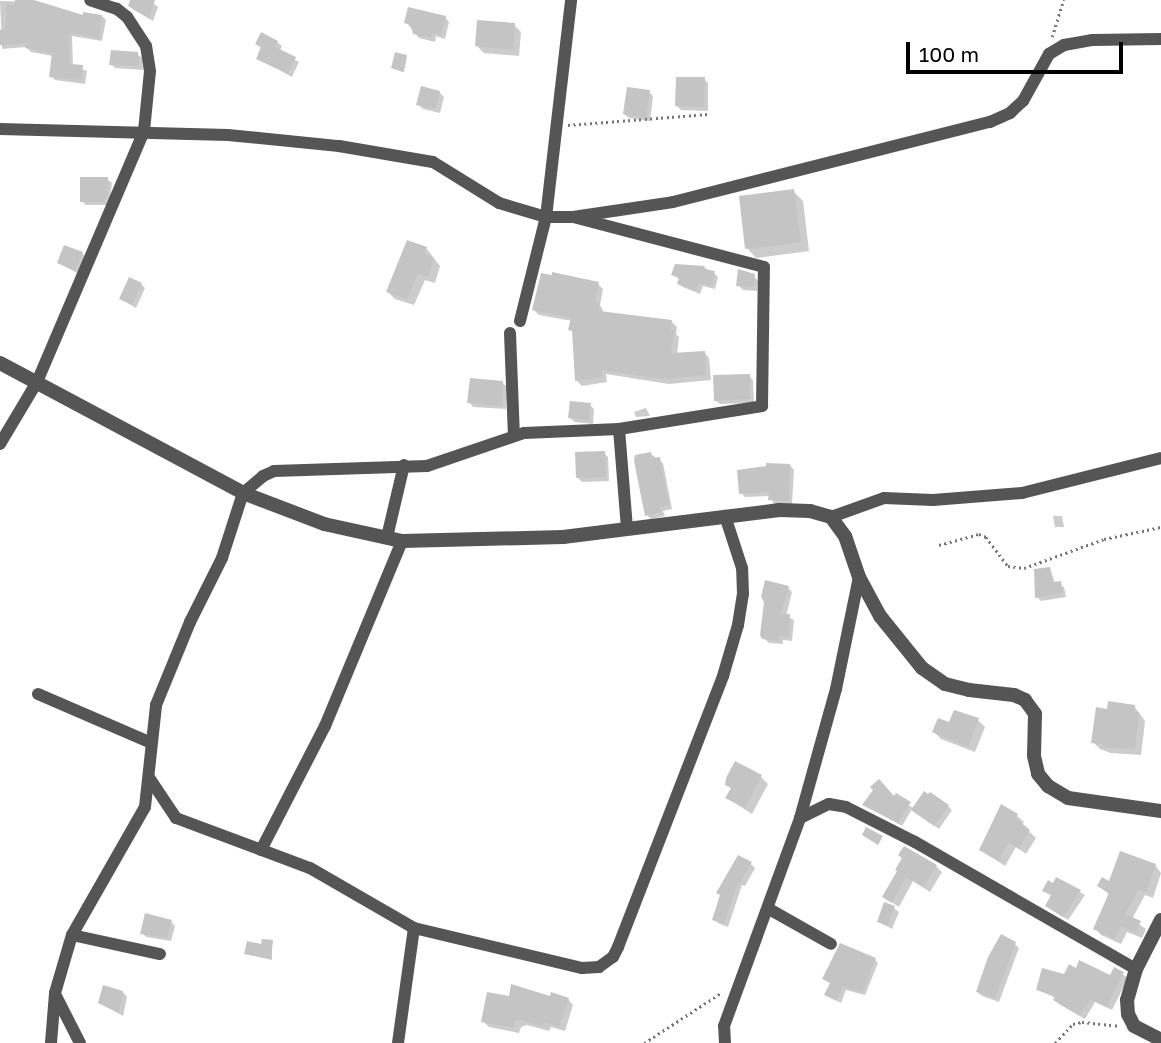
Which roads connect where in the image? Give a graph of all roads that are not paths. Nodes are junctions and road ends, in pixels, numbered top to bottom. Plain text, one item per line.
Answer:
1 (90, 0) edge
2 (572, 0) edge
3 (1161, 39) edge
4 (0, 129) edge
5 (144, 131) junction
6 (546, 217) junction
7 (573, 217) junction
8 (520, 321) dead end
9 (510, 333) dead end
10 (0, 363) edge
11 (37, 382) junction
12 (619, 429) junction
13 (514, 435) junction
14 (0, 444) edge
15 (1161, 458) edge
16 (404, 465) junction
17 (243, 493) junction
18 (724, 516) junction
19 (831, 517) junction
20 (627, 529) junction
21 (387, 537) junction
22 (402, 541) junction
23 (859, 577) junction
24 (38, 694) dead end
25 (151, 743) junction
26 (150, 779) junction
27 (1161, 811) edge
28 (800, 818) junction
29 (261, 850) junction
30 (769, 909) junction
31 (1161, 920) edge
32 (414, 928) junction
33 (72, 935) junction
34 (831, 944) dead end
35 (160, 954) dead end
36 (1136, 969) junction
37 (55, 993) junction
38 (1161, 1040) edge
39 (51, 1043) edge
40 (80, 1043) edge
41 (398, 1043) edge
42 (725, 1043) edge

1 - 5 street
2 - 6 street
3 - 7 street
4 - 5 street
5 - 6 street
5 - 11 street
6 - 7 street
6 - 8 street
7 - 12 street
9 - 13 street
10 - 11 street
11 - 14 street
11 - 17 street
12 - 13 street
12 - 20 street
13 - 16 street
15 - 19 street
16 - 17 street
16 - 21 street
17 - 21 street
17 - 25 street
18 - 19 street
18 - 20 street
18 - 32 street
19 - 23 street
20 - 22 street
21 - 22 street
22 - 29 street
23 - 27 street
23 - 28 street
24 - 25 street
25 - 26 street
26 - 29 street
26 - 33 street
28 - 30 street
28 - 36 street
29 - 32 street
30 - 34 street
30 - 42 street
31 - 36 street
32 - 41 street
33 - 35 street
33 - 37 street
36 - 38 street
37 - 39 street
37 - 40 street

